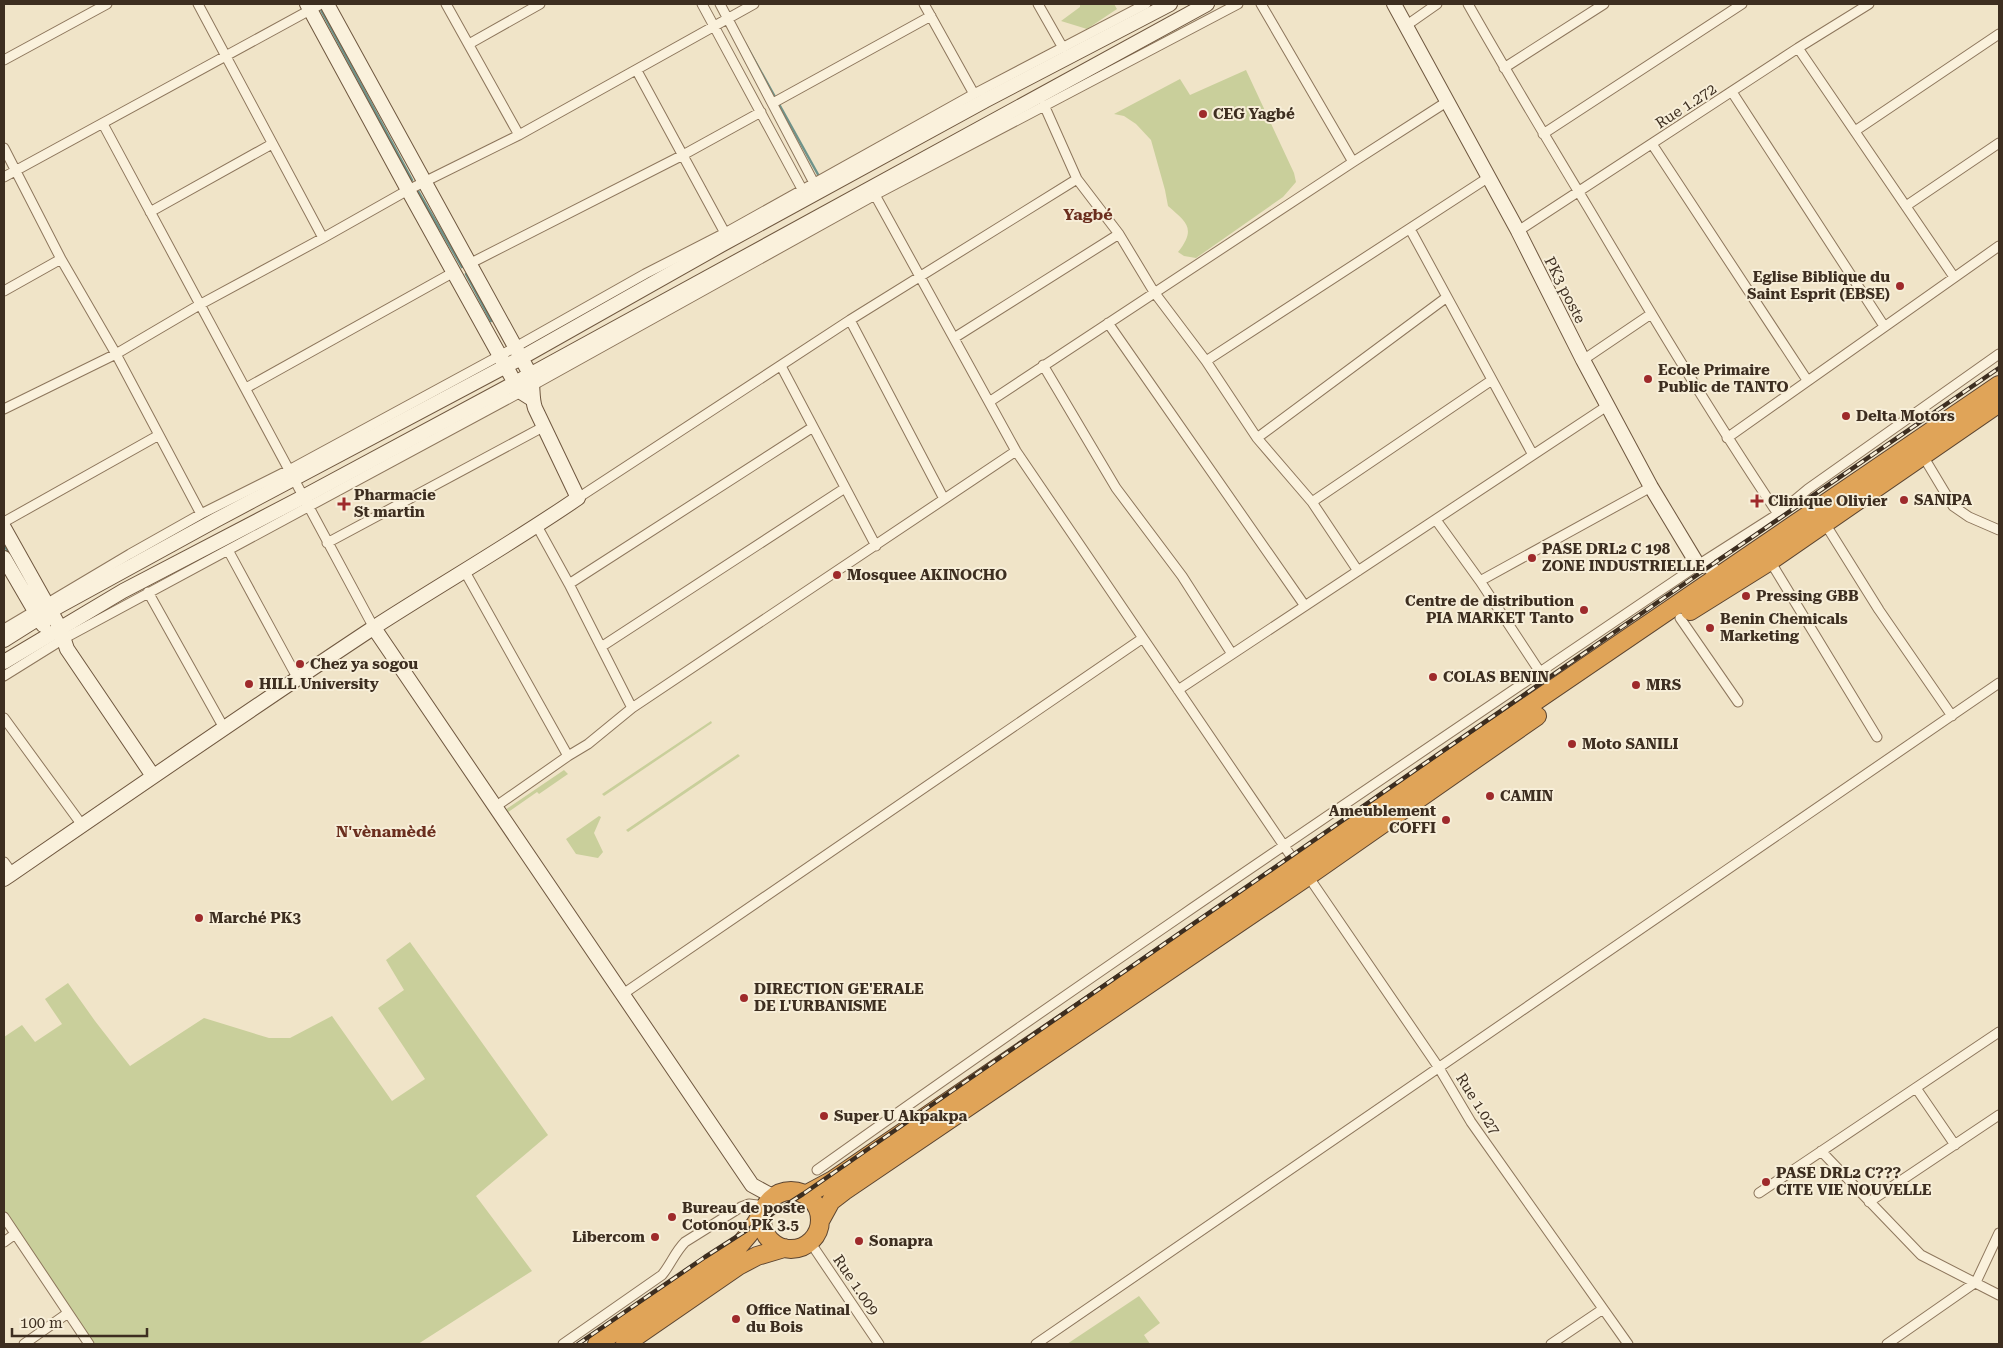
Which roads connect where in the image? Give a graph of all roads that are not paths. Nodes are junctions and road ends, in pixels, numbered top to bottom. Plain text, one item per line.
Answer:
1 (107, 4) edge
2 (198, 4) edge
3 (327, 4) edge
4 (446, 4) edge
5 (540, 4) edge
6 (702, 4) edge
7 (720, 4) edge
8 (754, 4) edge
9 (924, 4) edge
10 (1038, 4) edge
11 (1146, 4) edge
12 (1170, 4) edge
13 (1208, 4) edge
14 (1238, 4) edge
15 (1261, 4) edge
16 (1394, 4) edge
17 (1437, 4) edge
18 (1468, 4) edge
19 (1604, 4) edge
20 (1742, 4) edge
21 (1869, 4) edge
22 (313, 6) edge
23 (931, 16) junction
24 (728, 18) junction
25 (715, 25) junction
26 (1407, 26) junction
27 (1999, 34) edge
28 (468, 44) junction
29 (1063, 48) junction
30 (1798, 48) junction
31 (226, 55) junction
32 (4, 60) edge
33 (1504, 68) junction
34 (637, 71) junction
35 (1732, 92) junction
36 (974, 94) junction
37 (1448, 102) junction
38 (773, 103) junction
39 (1044, 105) junction
40 (761, 112) junction
41 (103, 124) junction
42 (1855, 131) junction
43 (1543, 134) junction
44 (519, 135) junction
45 (1999, 143) edge
46 (272, 144) junction
47 (1652, 144) junction
48 (4, 148) edge
49 (683, 156) junction
50 (1353, 162) junction
51 (16, 170) junction
52 (4, 177) edge
53 (1489, 177) junction
54 (1077, 179) junction
55 (426, 181) junction
56 (814, 183) junction
57 (802, 189) junction
58 (408, 190) junction
59 (1579, 192) junction
60 (875, 195) junction
61 (1906, 206) junction
62 (150, 212) junction
63 (1410, 229) junction
64 (1518, 231) junction
65 (725, 233) junction
66 (1118, 234) junction
67 (323, 238) junction
68 (1999, 246) edge
69 (61, 259) junction
70 (471, 264) junction
71 (454, 272) junction
72 (920, 276) junction
73 (1954, 277) junction
74 (4, 292) edge
75 (1154, 292) junction
76 (1447, 297) junction
77 (201, 304) junction
78 (1651, 314) junction
79 (850, 320) junction
80 (1108, 323) junction
81 (1884, 326) junction
82 (954, 338) junction
83 (518, 353) junction
84 (116, 354) junction
85 (1999, 354) edge
86 (1583, 360) junction
87 (503, 361) junction
88 (1206, 361) junction
89 (1043, 365) junction
90 (781, 366) junction
91 (1492, 380) junction
92 (1807, 380) junction
93 (1999, 385) edge
94 (527, 387) junction
95 (246, 388) junction
96 (989, 402) junction
97 (1999, 403) edge
98 (1607, 406) junction
99 (4, 409) edge
100 (543, 427) junction
101 (813, 427) junction
102 (159, 435) junction
103 (1257, 438) junction
104 (1727, 438) junction
105 (1016, 451) junction
106 (1533, 455) junction
107 (1923, 456) junction
108 (292, 475) junction
109 (1651, 487) junction
110 (845, 488) junction
111 (578, 498) junction
112 (944, 499) junction
113 (305, 502) junction
114 (1312, 502) junction
115 (201, 514) junction
116 (1778, 514) junction
117 (1436, 520) junction
118 (4, 522) edge
119 (1824, 522) junction
120 (537, 526) junction
121 (4, 528) edge
122 (1999, 530) edge
123 (327, 543) junction
124 (876, 546) junction
125 (228, 550) junction
126 (4, 558) edge
127 (1770, 561) junction
128 (1698, 565) junction
129 (464, 570) junction
130 (1358, 571) junction
131 (1718, 578) junction
132 (1480, 581) junction
133 (569, 584) junction
134 (148, 592) junction
135 (1305, 606) junction
136 (42, 611) junction
137 (1680, 618) junction
138 (374, 628) junction
139 (4, 629) edge
140 (59, 638) junction
141 (1143, 638) junction
142 (4, 640) edge
143 (601, 647) junction
144 (1232, 654) junction
145 (4, 662) edge
146 (1540, 672) junction
147 (4, 676) edge
148 (298, 678) junction
149 (1999, 683) edge
150 (1178, 690) junction
151 (1738, 702) dead end
152 (632, 708) junction
153 (1952, 716) junction
154 (4, 718) edge
155 (224, 728) junction
156 (1877, 737) dead end
157 (568, 756) junction
158 (153, 776) junction
159 (495, 807) junction
160 (82, 825) junction
161 (1285, 846) junction
162 (4, 862) edge
163 (1303, 871) junction
164 (8, 876) edge
165 (623, 994) junction
166 (1999, 1032) edge
167 (1439, 1068) junction
168 (1916, 1088) junction
169 (1999, 1115) edge
170 (1955, 1145) junction
171 (1821, 1151) junction
172 (817, 1170) dead end
173 (1759, 1193) dead end
174 (803, 1194) junction
175 (1868, 1202) junction
176 (768, 1205) junction
177 (4, 1218) edge
178 (820, 1221) junction
179 (1999, 1233) edge
180 (15, 1234) junction
181 (4, 1242) edge
182 (810, 1242) junction
183 (784, 1248) junction
184 (1976, 1282) junction
185 (1999, 1295) edge
186 (1603, 1309) junction
187 (68, 1313) junction
188 (24, 1344) edge
189 (89, 1344) edge
190 (563, 1344) edge
191 (596, 1344) edge
192 (625, 1344) edge
193 (879, 1344) edge
194 (1036, 1344) edge
195 (1551, 1344) edge
196 (1628, 1344) edge
197 (1887, 1344) edge

1 - 32 street
2 - 31 street
3 - 55 street
4 - 28 street
5 - 28 street
6 - 25 street
7 - 24 street
8 - 24 street
9 - 23 street
10 - 29 street
11 - 29 street
12 - 83 street
13 - 94 street
14 - 39 street
15 - 50 street
16 - 26 street, PK3 poste
17 - 26 street
18 - 33 street
19 - 33 street
20 - 43 street
21 - 30 street, Rue 1.272
22 - 31 street
22 - 58 street
23 - 36 street
23 - 38 street
24 - 25 street
24 - 38 street
25 - 34 street
25 - 40 street
26 - 37 street, PK3 poste
27 - 42 street
28 - 44 street
29 - 36 street
30 - 35 street, Rue 1.272
30 - 42 street
31 - 41 street
31 - 46 street
33 - 43 street
34 - 44 street
34 - 49 street
35 - 47 street, Rue 1.272
35 - 81 street
36 - 56 street
37 - 50 street
37 - 53 street, PK3 poste
38 - 56 street
39 - 54 street
39 - 60 street
40 - 49 street
40 - 57 street
41 - 51 street
41 - 62 street
42 - 61 street
43 - 59 street
44 - 55 street
45 - 61 street
46 - 62 street
46 - 67 street
47 - 59 street, Rue 1.272
47 - 92 street
48 - 51 street
49 - 65 street
49 - 70 street
50 - 75 street
51 - 52 street
51 - 69 street
53 - 63 street
53 - 64 street, PK3 poste
54 - 66 street
54 - 72 street
55 - 58 street
55 - 70 street
56 - 57 street
57 - 65 street
58 - 67 street
58 - 71 street
59 - 64 street, Rue 1.272
59 - 78 street
60 - 72 street, Rue 1.027
60 - 94 street
61 - 73 street
62 - 77 street
63 - 76 street
63 - 88 street
64 - 86 street, PK3 poste
65 - 83 street
66 - 75 street
66 - 82 street
67 - 77 street
68 - 73 street
69 - 74 street
69 - 84 street
70 - 83 street
71 - 87 street
71 - 95 street
72 - 79 street
72 - 82 street, Rue 1.027
73 - 81 street
75 - 80 street
75 - 88 street
76 - 91 street
76 - 103 street
77 - 84 street
77 - 95 street
78 - 86 street
78 - 104 street
79 - 90 street
79 - 112 street
80 - 89 street
80 - 135 street
81 - 92 street
82 - 96 street, Rue 1.027
83 - 87 street
83 - 94 street
84 - 99 street
84 - 102 street
85 - 116 street
86 - 98 street, PK3 poste
87 - 94 street
87 - 108 street
88 - 103 street
89 - 96 street
89 - 144 street
90 - 101 street
90 - 111 street
91 - 106 street
91 - 114 street
92 - 104 street
93 - 131 highway
94 - 100 street
94 - 113 street
95 - 108 street
96 - 105 street, Rue 1.027
97 - 107 highway
98 - 106 street
98 - 109 street, PK3 poste
100 - 111 street
100 - 123 street
101 - 110 street
101 - 133 street
102 - 115 street
102 - 118 street
103 - 114 street
104 - 116 street
105 - 112 street
105 - 141 street, Rue 1.027
106 - 117 street
107 - 119 highway
107 - 122 street
108 - 113 street
108 - 115 street
108 - 136 street
109 - 128 street, PK3 poste
109 - 132 street
110 - 124 street
110 - 143 street
111 - 120 street
112 - 124 street
113 - 123 street
113 - 125 street
113 - 140 street
114 - 130 street
115 - 136 street
116 - 128 street
117 - 130 street
117 - 132 street
119 - 127 highway
119 - 153 street
120 - 129 street
120 - 133 street
121 - 136 street
123 - 138 street
124 - 152 street
125 - 134 street
125 - 148 street
126 - 136 street
127 - 137 highway
127 - 156 street
128 - 131 street, PK3 poste
128 - 146 street
129 - 138 street
129 - 157 street
130 - 135 street
131 - 163 highway
132 - 146 street
133 - 143 street
134 - 140 street
134 - 155 street
135 - 144 street
136 - 139 street
136 - 140 street
136 - 142 street
137 - 151 street
137 - 163 highway
138 - 148 street
138 - 159 street
140 - 145 street
140 - 147 street
140 - 158 street
141 - 150 street, Rue 1.027
141 - 165 street
143 - 152 street
144 - 150 street
146 - 161 street
148 - 155 street
149 - 153 street
150 - 161 street, Rue 1.027
152 - 157 street
153 - 167 street
154 - 160 street
155 - 158 street
157 - 159 street
158 - 160 street
159 - 165 street
160 - 164 street
161 - 163 street, Rue 1.027
161 - 172 street
162 - 164 street
163 - 167 street, Rue 1.027
163 - 174 highway
163 - 178 highway
165 - 176 street
166 - 168 street
167 - 186 street, Rue 1.027
167 - 194 street
168 - 170 street
168 - 171 street
169 - 170 street
170 - 175 street
171 - 173 street
171 - 175 street
174 - 176 highway
174 - 178 highway
175 - 184 street
176 - 183 highway
176 - 190 street
176 - 191 highway
177 - 180 street
178 - 182 highway
179 - 184 street
180 - 181 street
180 - 187 street
182 - 183 highway
182 - 193 street, Rue 1.009
183 - 192 highway
184 - 185 street
184 - 197 street
186 - 195 street
186 - 196 street, Rue 1.027
187 - 188 street
187 - 189 street

